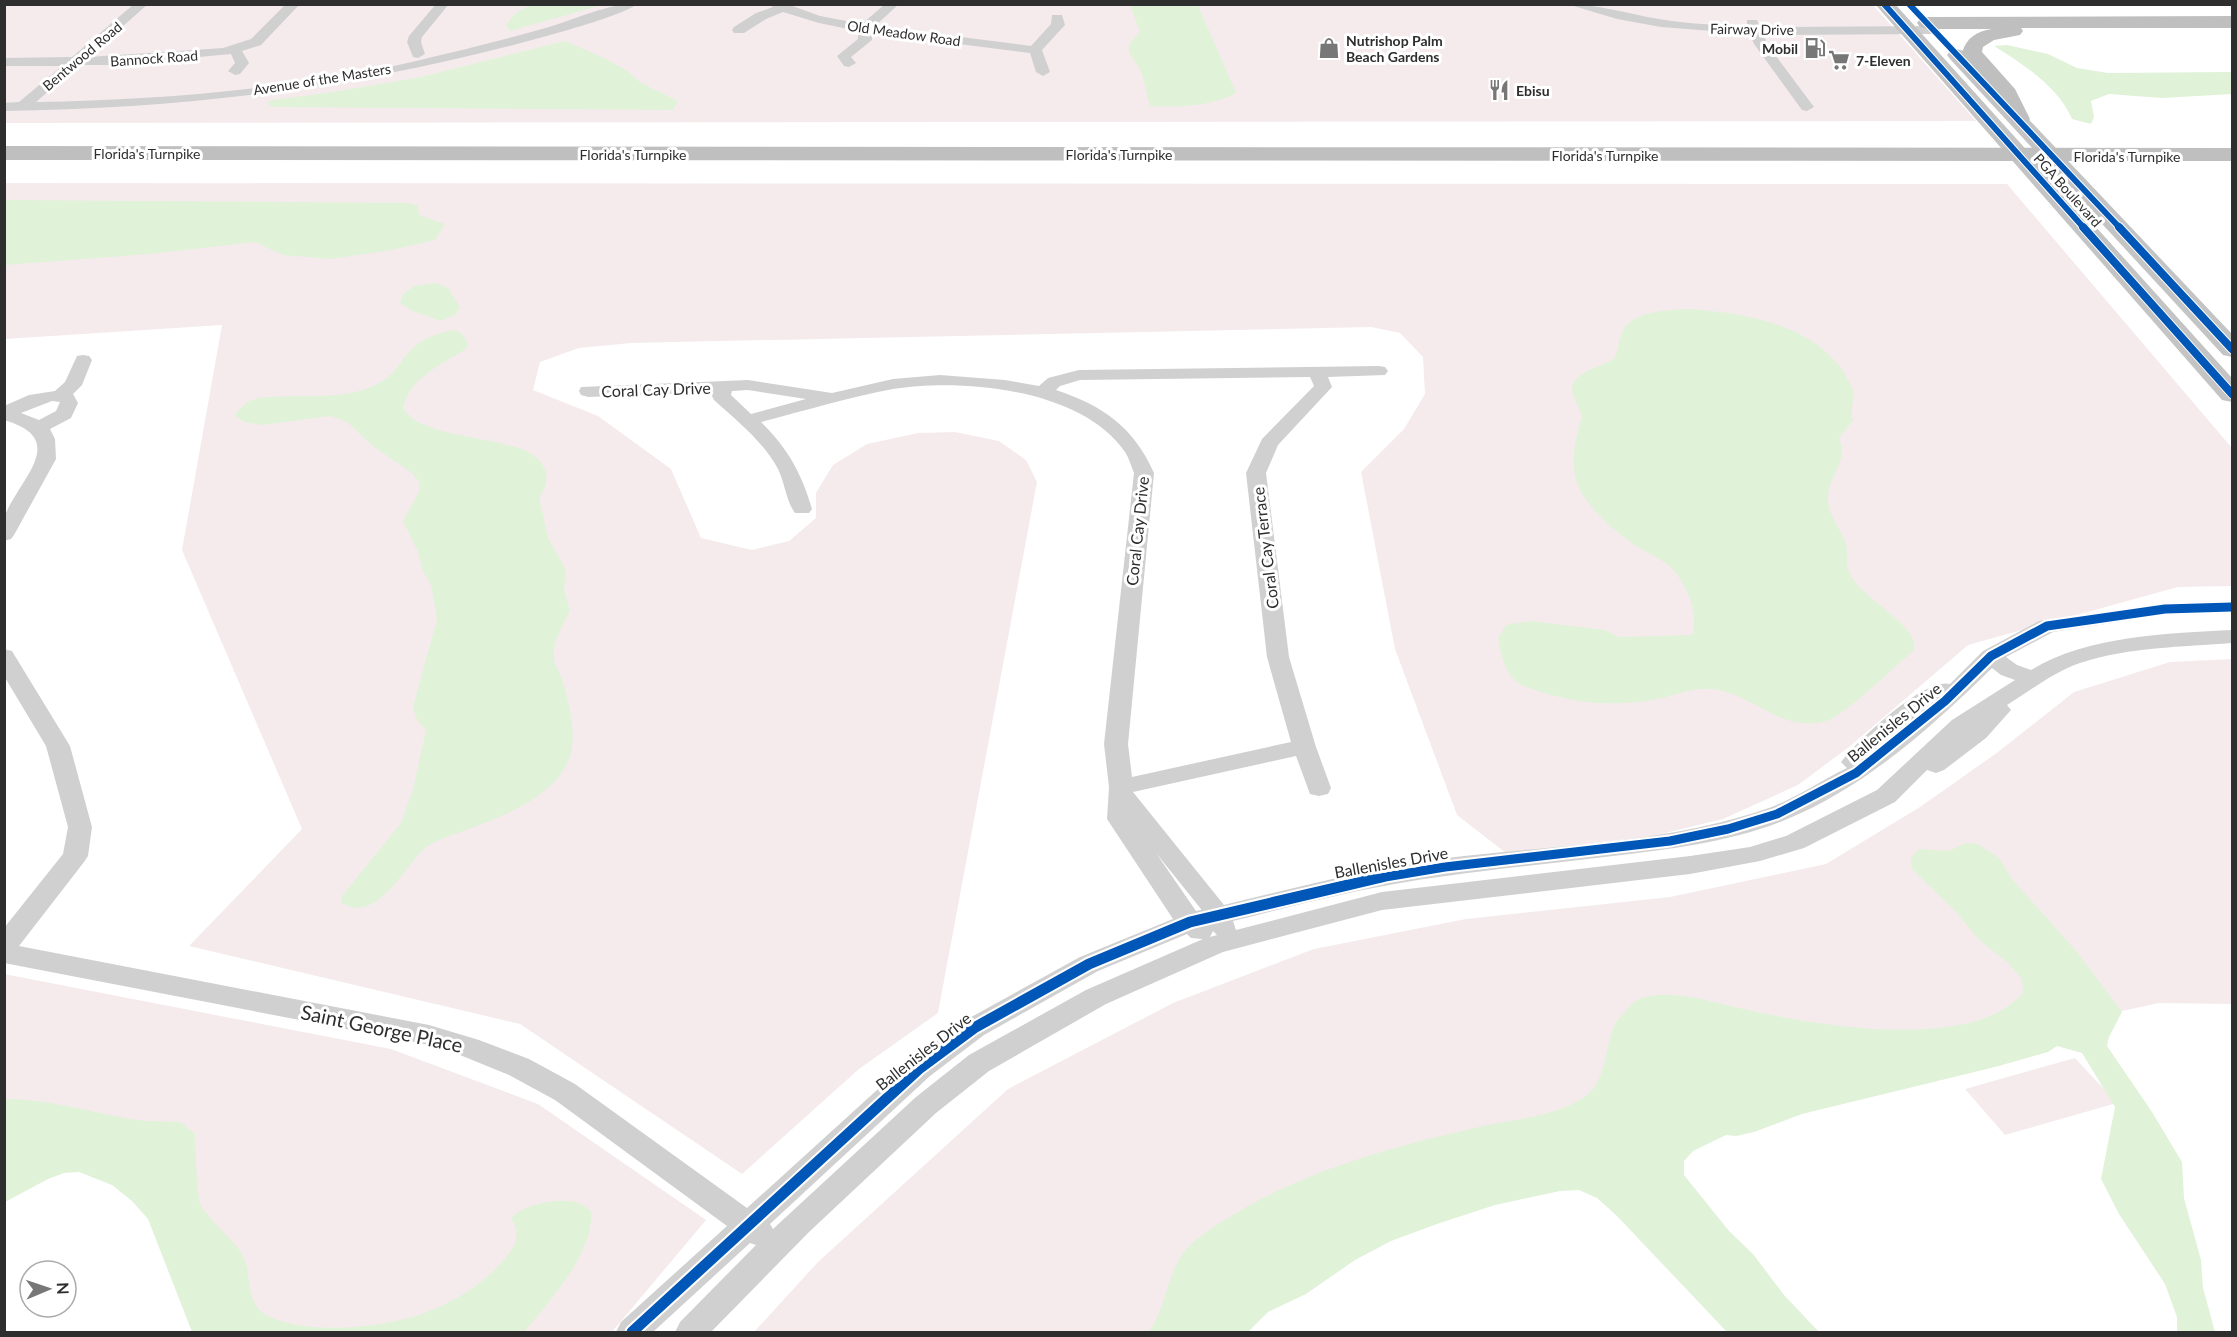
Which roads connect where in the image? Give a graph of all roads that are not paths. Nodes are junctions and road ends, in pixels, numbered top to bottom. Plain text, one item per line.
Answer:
1 (142, 4) edge
2 (294, 4) edge
3 (443, 4) edge
4 (631, 4) edge
5 (893, 4) edge
6 (1573, 4) edge
7 (1604, 4) edge
8 (1884, 4) edge
9 (1909, 4) edge
10 (1919, 4) edge
11 (779, 7) edge
12 (1058, 18) dead end
13 (2232, 22) edge
14 (2004, 23) junction
15 (1753, 26) junction
16 (1903, 26) junction
17 (1930, 27) junction
18 (865, 28) junction
19 (2232, 28) edge
20 (739, 30) dead end
21 (2030, 30) junction
22 (234, 50) junction
23 (1035, 51) junction
24 (418, 54) dead end
25 (5, 62) edge
26 (74, 62) junction
27 (849, 63) dead end
28 (235, 70) dead end
29 (1043, 72) dead end
30 (4, 107) edge
31 (22, 107) junction
32 (1807, 107) dead end
33 (2022, 123) junction
34 (4, 144) edge
35 (2232, 144) edge
36 (4, 153) edge
37 (2226, 156) edge
38 (2232, 349) edge
39 (83, 360) dead end
40 (1379, 371) dead end
41 (1317, 372) junction
42 (724, 386) junction
43 (588, 392) dead end
44 (1043, 392) junction
45 (2232, 394) edge
46 (61, 395) junction
47 (832, 399) junction
48 (4, 414) edge
49 (748, 420) junction
50 (40, 427) junction
51 (802, 509) dead end
52 (4, 535) edge
53 (2232, 607) edge
54 (2232, 637) edge
55 (4, 656) edge
56 (1983, 664) junction
57 (2025, 684) junction
58 (1908, 734) junction
59 (1304, 747) junction
60 (1937, 747) junction
61 (1839, 780) junction
62 (1319, 788) dead end
63 (1121, 790) junction
64 (1886, 796) junction
65 (1217, 915) junction
66 (1190, 922) junction
67 (1223, 943) junction
68 (4, 947) edge
69 (4, 953) edge
70 (750, 1226) junction
71 (774, 1248) junction
72 (632, 1332) edge
73 (691, 1332) edge

1 - 26 street, Bentwood Road
2 - 22 street, Bannock Road
3 - 24 street
4 - 31 street, Avenue of the Masters
5 - 18 street
6 - 15 street, Fairway Drive
7 - 15 street, Fairway Drive
8 - 16 main road, PGA Boulevard
9 - 17 main road, PGA Boulevard
10 - 14 highway
11 - 18 street, Old Meadow Road
11 - 20 street
12 - 23 street
13 - 14 highway
14 - 17 highway
15 - 16 street, Fairway Drive
15 - 32 street
16 - 17 street, Fairway Drive
16 - 45 main road, PGA Boulevard
17 - 21 highway
17 - 33 main road, PGA Boulevard
18 - 23 street, Old Meadow Road
18 - 27 street
19 - 21 highway
21 - 33 highway
22 - 26 street, Bannock Road
22 - 28 street
23 - 29 street
25 - 26 street, Bannock Road
26 - 31 street, Bentwood Road
30 - 31 street, Avenue of the Masters
33 - 38 main road, PGA Boulevard
34 - 35 highway, Florida's Turnpike
36 - 37 highway, Florida's Turnpike
39 - 46 street
40 - 41 street
41 - 44 street
41 - 59 street, Coral Cay Terrace
42 - 43 street, Coral Cay Drive
42 - 47 street, Coral Cay Drive
42 - 49 street, Coral Cay Drive
44 - 47 street, Coral Cay Drive
44 - 63 street, Coral Cay Drive
46 - 48 street
46 - 50 street
47 - 49 street, Coral Cay Drive
48 - 50 street
49 - 51 street, Coral Cay Drive
50 - 52 street
53 - 56 street, Ballenisles Drive
54 - 57 street
55 - 68 street
56 - 57 street
56 - 58 street, Ballenisles Drive
56 - 61 street
57 - 60 street
57 - 64 street
58 - 60 street
58 - 61 street, Ballenisles Drive
59 - 62 street, Coral Cay Terrace
59 - 63 street
60 - 64 street
61 - 65 street, Ballenisles Drive
63 - 65 street
63 - 66 street, Coral Cay Drive
64 - 67 street
65 - 66 street, Ballenisles Drive
65 - 67 street
66 - 67 street, Coral Cay Drive
66 - 70 street, Ballenisles Drive
67 - 71 street
69 - 70 street, Saint George Place
70 - 71 street, Saint George Place
70 - 72 street, Ballenisles Drive
71 - 73 street

